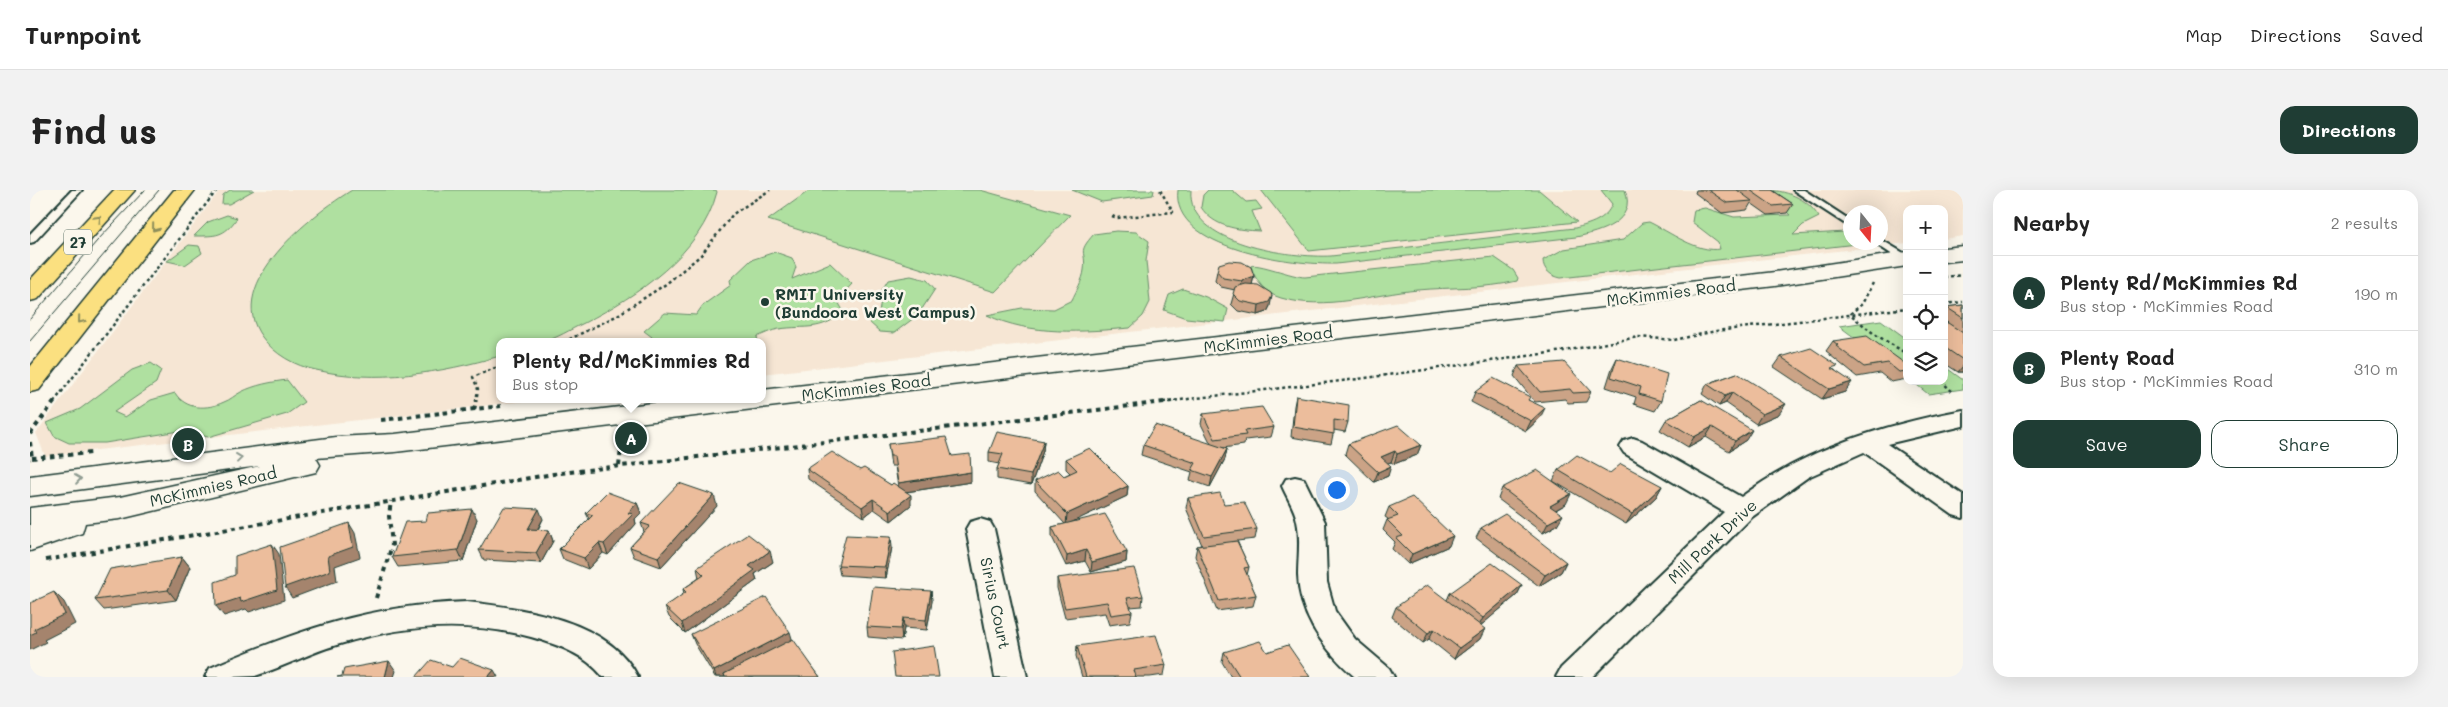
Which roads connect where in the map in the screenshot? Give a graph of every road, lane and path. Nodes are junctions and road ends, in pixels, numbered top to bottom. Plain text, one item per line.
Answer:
1 (77, 190) edge
2 (125, 190) edge
3 (185, 190) edge
4 (217, 190) edge
5 (770, 190) edge
6 (1160, 190) edge
7 (1798, 190) edge
8 (1112, 216) dead end
9 (1843, 219) edge
10 (30, 240) edge
11 (1888, 248) edge
12 (1963, 253) edge
13 (1948, 255) edge
14 (1903, 261) edge
15 (1903, 263) edge
16 (1903, 264) edge
17 (1963, 264) edge
18 (1948, 266) edge
19 (1867, 274) junction
20 (1963, 275) edge
21 (1948, 277) edge
22 (1775, 279) junction
23 (30, 294) edge
24 (1963, 302) edge
25 (1948, 304) edge
26 (1903, 308) edge
27 (1850, 314) junction
28 (572, 338) edge
29 (1903, 352) edge
30 (496, 368) edge
31 (30, 384) edge
32 (1945, 385) edge
33 (1954, 393) dead end
34 (766, 399) edge
35 (729, 403) edge
36 (474, 410) dead end
37 (1963, 418) edge
38 (30, 434) edge
39 (622, 440) dead end
40 (30, 442) edge
41 (1866, 442) junction
42 (394, 443) junction
43 (1633, 447) dead end
44 (30, 459) edge
45 (619, 466) junction
46 (30, 486) edge
47 (1295, 486) dead end
48 (392, 501) junction
49 (120, 508) junction
50 (1963, 508) edge
51 (1742, 510) junction
52 (30, 519) edge
53 (980, 529) dead end
54 (34, 551) edge
55 (376, 598) dead end
56 (221, 677) edge
57 (622, 677) edge
58 (1011, 677) edge
59 (1378, 677) edge
60 (1572, 677) edge

1 - 10 lane
23 -> 2 highway, 27
3 -> 31 highway
4 - 38 path
5 - 28 path
6 - 8 path
7 - 9 lane
11 - 14 lane
12 - 13 main road
15 - 22 main road, McKimmies Road
16 - 19 main road, McKimmies Road
17 - 18 main road
19 - 22 main road, McKimmies Road
19 - 27 path
20 - 21 path
22 - 34 main road, McKimmies Road
24 - 25 path
26 - 27 path
27 - 29 path
27 - 45 path
30 - 36 path
32 - 33 path
35 - 42 main road, McKimmies Road
37 - 41 street, Mill Park Drive
39 - 45 path
40 - 44 path
41 - 50 street
41 - 51 street, Mill Park Drive
46 -> 42 main road, McKimmies Road
42 - 49 main road, McKimmies Road
43 - 51 street
45 - 48 path
47 - 59 street
48 - 54 path
48 - 55 path
49 - 52 main road, McKimmies Road
49 - 54 main road
51 - 60 street, Mill Park Drive
53 - 58 street, Sirius Court
56 - 57 street

